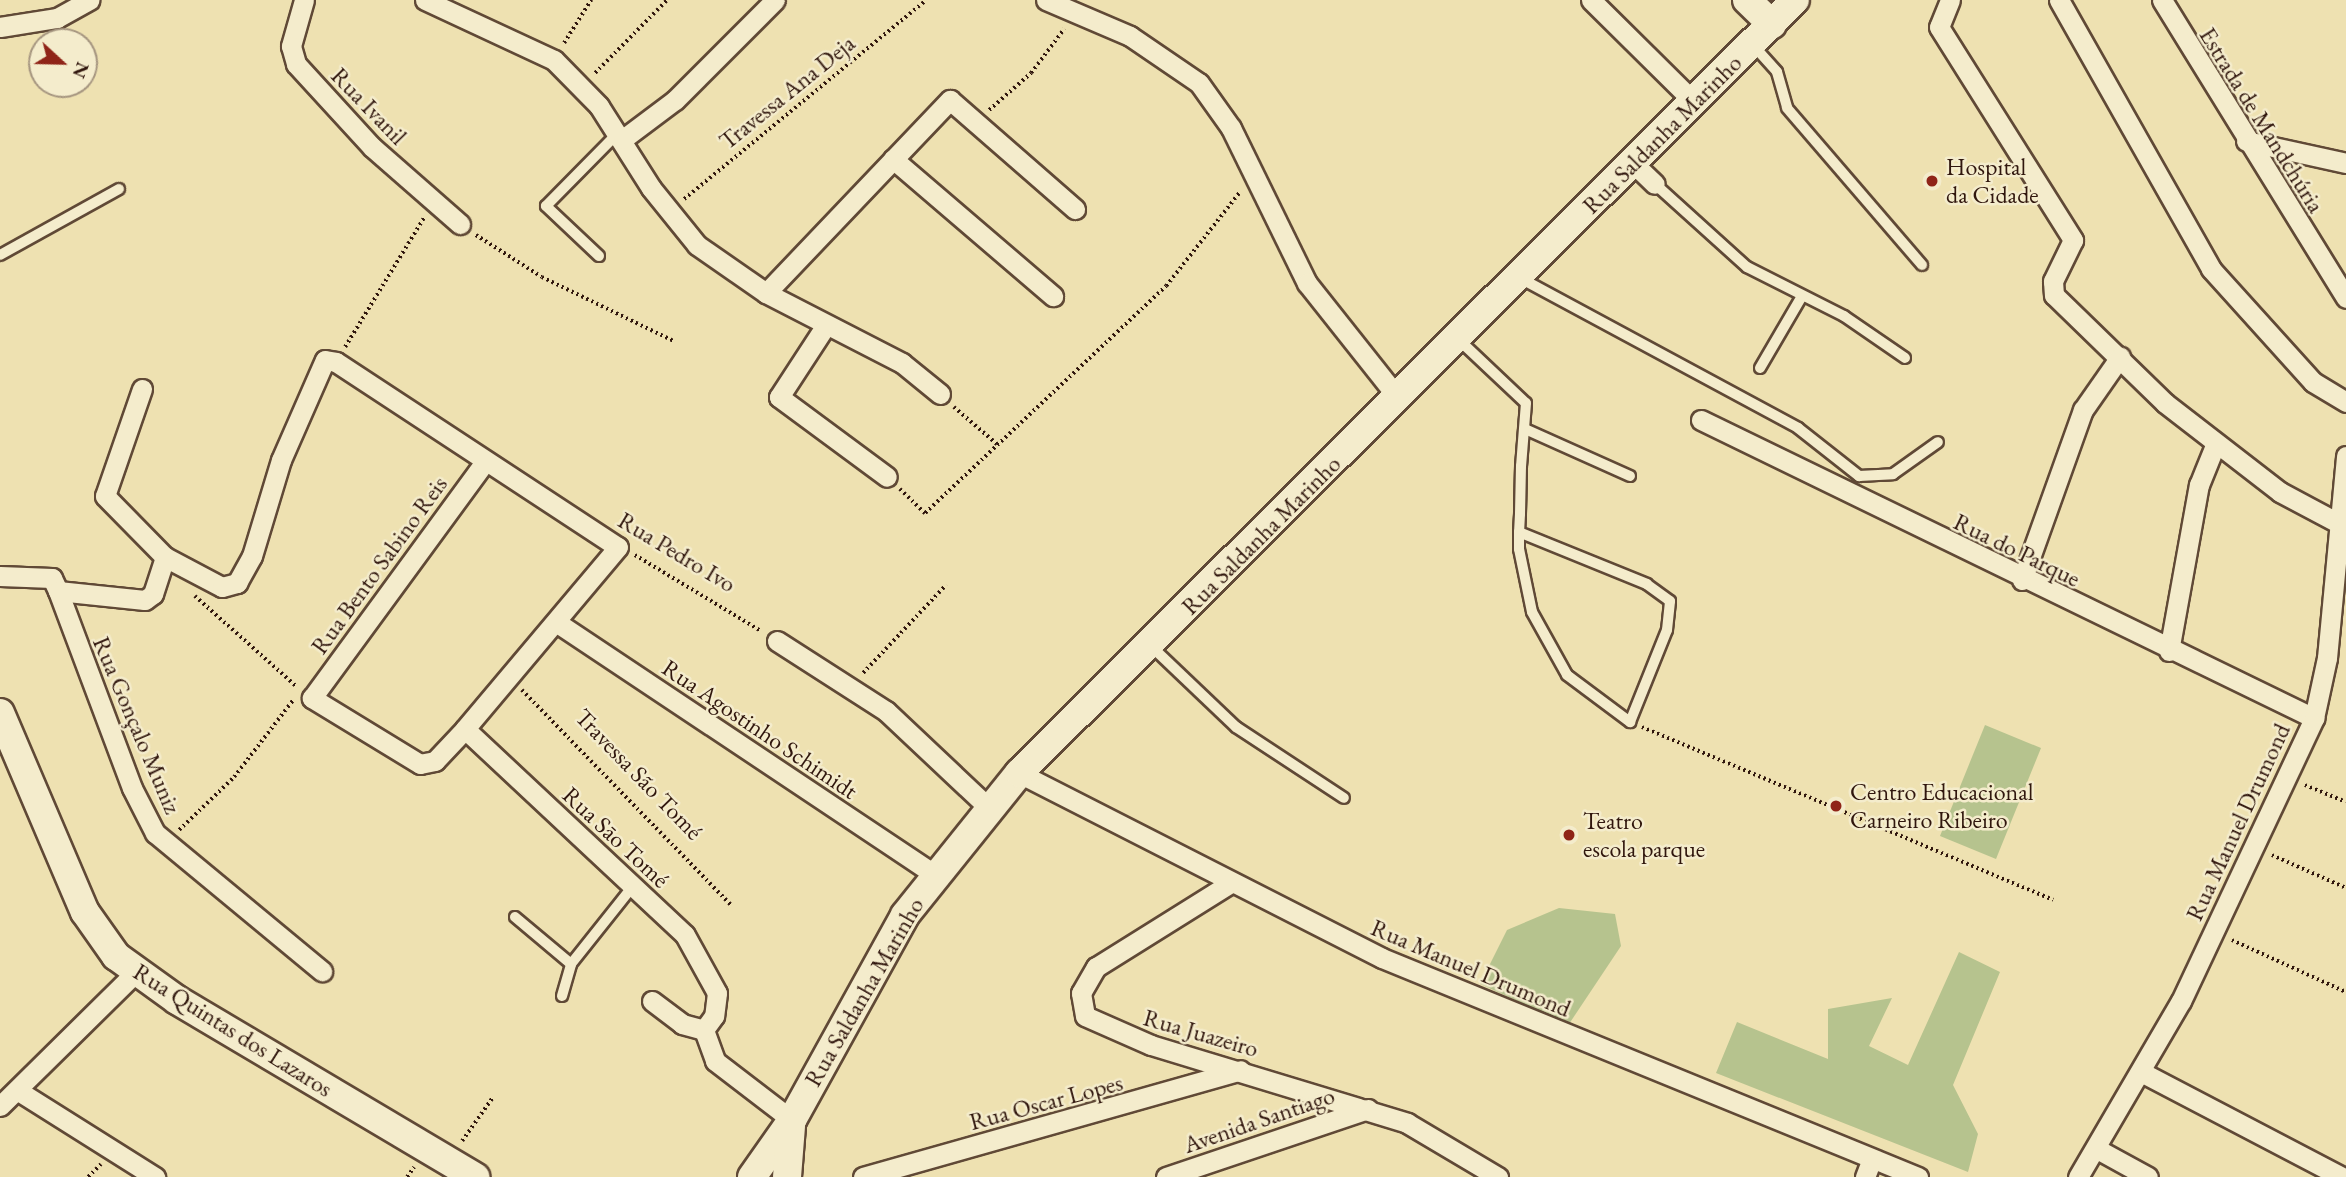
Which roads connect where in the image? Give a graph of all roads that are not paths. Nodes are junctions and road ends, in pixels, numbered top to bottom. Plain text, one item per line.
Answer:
1 (89, 0) edge
2 (304, 0) edge
3 (425, 0) edge
4 (775, 0) edge
5 (1046, 0) edge
6 (1591, 0) edge
7 (1747, 0) edge
8 (1795, 0) edge
9 (1950, 0) edge
10 (2059, 0) edge
11 (2162, 0) edge
12 (1772, 24) junction
13 (0, 27) edge
14 (1752, 45) junction
15 (1695, 102) junction
16 (621, 136) junction
17 (2246, 141) junction
18 (893, 159) junction
19 (1633, 163) junction
20 (2346, 163) edge
21 (1655, 184) joint
22 (119, 189) dead end
23 (1075, 209) dead end
24 (460, 224) road end
25 (0, 255) edge
26 (599, 256) dead end
27 (1922, 265) dead end
28 (1519, 277) junction
29 (766, 293) junction
30 (1053, 296) dead end
31 (1802, 296) junction
32 (2346, 298) edge
33 (826, 325) junction
34 (1458, 339) junction
35 (1905, 358) dead end
36 (2120, 358) junction
37 (1760, 368) dead end
38 (142, 388) dead end
39 (940, 394) road end
40 (1399, 399) junction
41 (2346, 402) edge
42 (1701, 420) dead end
43 (1525, 429) junction
44 (1938, 442) dead end
45 (2216, 443) junction
46 (2346, 456) edge
47 (485, 461) junction
48 (887, 477) road end
49 (1630, 477) dead end
50 (2342, 525) junction
51 (1519, 532) junction
52 (165, 557) junction
53 (0, 576) edge
54 (2022, 580) junction
55 (58, 591) junction
56 (559, 624) junction
57 (778, 641) road end
58 (1150, 645) junction
59 (2169, 651) junction
60 (0, 713) edge
61 (2314, 718) junction
62 (465, 729) junction
63 (1019, 773) junction
64 (1343, 798) dead end
65 (989, 808) junction
66 (934, 874) junction
67 (1229, 884) junction
68 (633, 886) junction
69 (514, 917) dead end
70 (571, 964) junction
71 (322, 971) dead end
72 (136, 972) junction
73 (562, 996) dead end
74 (652, 1001) dead end
75 (704, 1030) junction
76 (1240, 1070) junction
77 (2143, 1073) junction
78 (20, 1092) junction
79 (0, 1106) edge
80 (1368, 1110) junction
81 (782, 1112) junction
82 (2097, 1149) junction
83 (1869, 1168) edge
84 (155, 1177) edge
85 (475, 1177) edge
86 (752, 1177) edge
87 (787, 1177) edge
88 (863, 1177) edge
89 (1166, 1177) edge
90 (1498, 1177) edge
91 (1918, 1177) edge
92 (2078, 1177) edge
93 (2148, 1177) edge
94 (2342, 1177) edge

1 - 13 street
2 - 24 street, Rua Ivanil
3 - 16 street
4 - 16 street
5 - 40 street
6 - 15 street
7 - 12 main road
8 - 12 main road, Rua Saldanha Marinho
9 - 36 street
10 - 41 street
11 - 17 street, Estrada de Mandchúria
12 - 14 main road, Rua Saldanha Marinho
14 - 15 main road, Rua Saldanha Marinho
14 - 27 lane
15 - 19 main road, Rua Saldanha Marinho
16 - 26 lane
16 - 29 street
17 - 20 street
17 - 32 street, Estrada de Mandchúria
18 - 23 street
18 - 29 street
18 - 30 street
19 - 21 street
19 - 28 main road, Rua Saldanha Marinho
21 - 31 lane
22 - 25 lane
28 - 34 main road, Rua Saldanha Marinho
28 - 44 lane
29 - 33 street
31 - 35 lane
31 - 37 lane
33 - 39 street
33 - 48 street
34 - 40 main road, Rua Saldanha Marinho
34 - 43 lane
36 - 45 street
36 - 54 street
38 - 52 street
40 - 58 main road, Rua Saldanha Marinho
42 - 54 street, Rua do Parque
43 - 49 lane
43 - 51 lane
45 - 50 street
45 - 59 street
46 - 50 street, Rua Manuel Drumond
47 - 52 street, Rua Pedro Ivo
47 - 56 street, Rua Pedro Ivo
47 - 62 street, Rua Bento Sabino Reis
50 - 61 street, Rua Manuel Drumond
51 - 51 lane
52 - 55 street
53 - 55 street
54 - 59 street, Rua do Parque
55 - 71 street, Rua Gonçalo Muniz
56 - 62 street
56 - 66 street, Rua Agostinho Schimidt
57 - 65 street
58 - 63 main road, Rua Saldanha Marinho
58 - 64 lane
59 - 61 street, Rua do Parque
60 - 72 main road, Rua Quintas dos Lazaros
61 - 77 street, Rua Manuel Drumond
62 - 68 street, Rua Sāo Tomé
63 - 65 main road, Rua Saldanha Marinho
63 - 67 street, Rua Manuel Drumond
65 - 66 main road, Rua Saldanha Marinho
66 - 81 main road, Rua Saldanha Marinho
67 - 76 street, Rua Juazeiro
67 - 83 street, Rua Manuel Drumond
68 - 70 lane
68 - 75 street, Rua Sāo Tomé
69 - 70 lane
70 - 73 lane
72 - 78 street
72 - 85 main road, Rua Quintas dos Lazaros
74 - 75 street
75 - 81 street
76 - 80 street, Rua Juazeiro
76 - 88 street, Rua Oscar Lopes
77 - 82 street, Rua Manuel Drumond
77 - 94 street
78 - 79 street
78 - 84 street
80 - 89 street, Avenida Santiago
80 - 90 street, Rua Juazeiro
81 - 86 main road, Rua Saldanha Marinho
81 - 87 main road, Rua Saldanha Marinho
82 - 92 street, Rua Manuel Drumond
82 - 93 street
83 - 91 street, Rua Manuel Drumond

